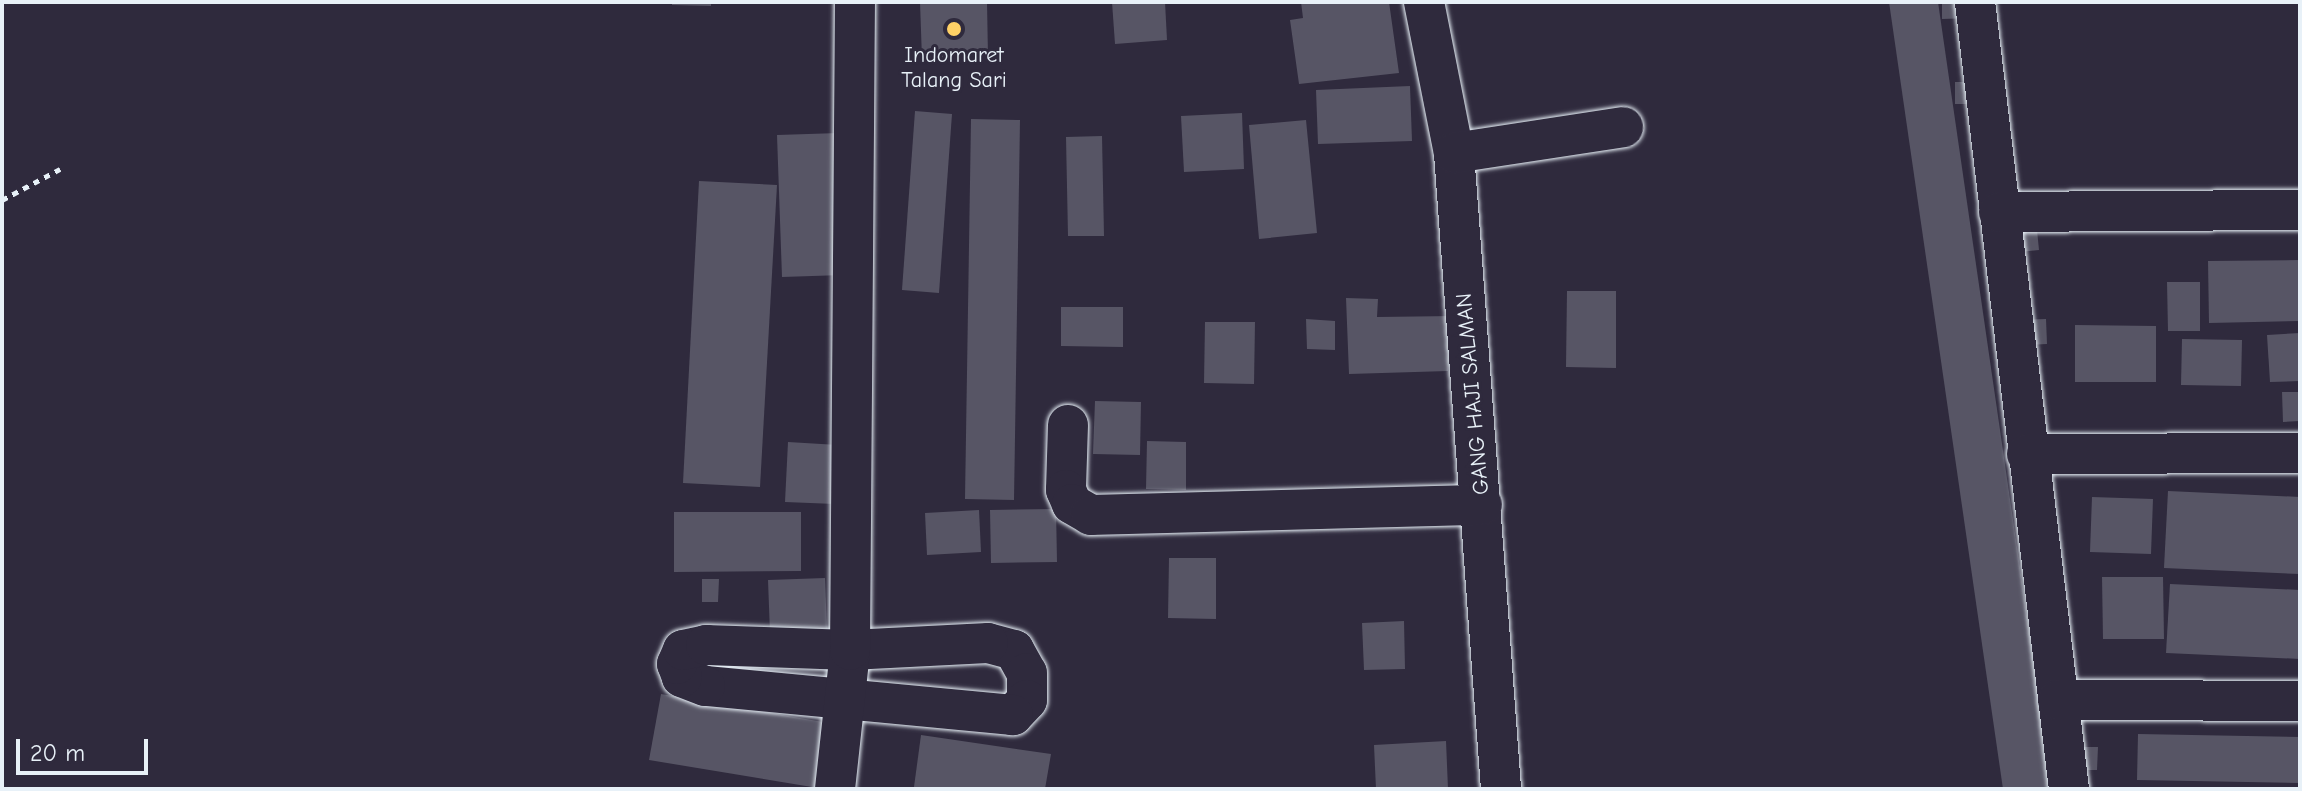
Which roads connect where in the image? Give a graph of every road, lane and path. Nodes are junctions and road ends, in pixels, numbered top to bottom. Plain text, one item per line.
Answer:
1 (855, 2) edge
2 (1424, 2) edge
3 (1975, 2) edge
4 (1623, 127) dead end
5 (1454, 153) junction
6 (60, 169) dead end
7 (2, 200) edge
8 (2300, 210) edge
9 (1999, 212) junction
10 (1068, 425) dead end
11 (2300, 453) edge
12 (2027, 454) junction
13 (1482, 505) junction
14 (850, 650) junction
15 (2058, 700) junction
16 (2300, 701) edge
17 (847, 703) junction
18 (835, 789) edge
19 (1501, 789) edge
20 (2069, 789) edge

1 - 14 street
2 - 5 street, GANG HAJI SALMAN
3 - 9 street
4 - 5 street
5 - 13 street, GANG HAJI SALMAN
6 - 7 path
8 - 9 street
9 - 12 street
10 - 13 street
11 - 12 street
12 - 15 street
13 - 19 street, GANG HAJI SALMAN
14 - 17 street
14 - 17 street
14 - 17 street
15 - 16 street
15 - 20 street
17 - 18 street

